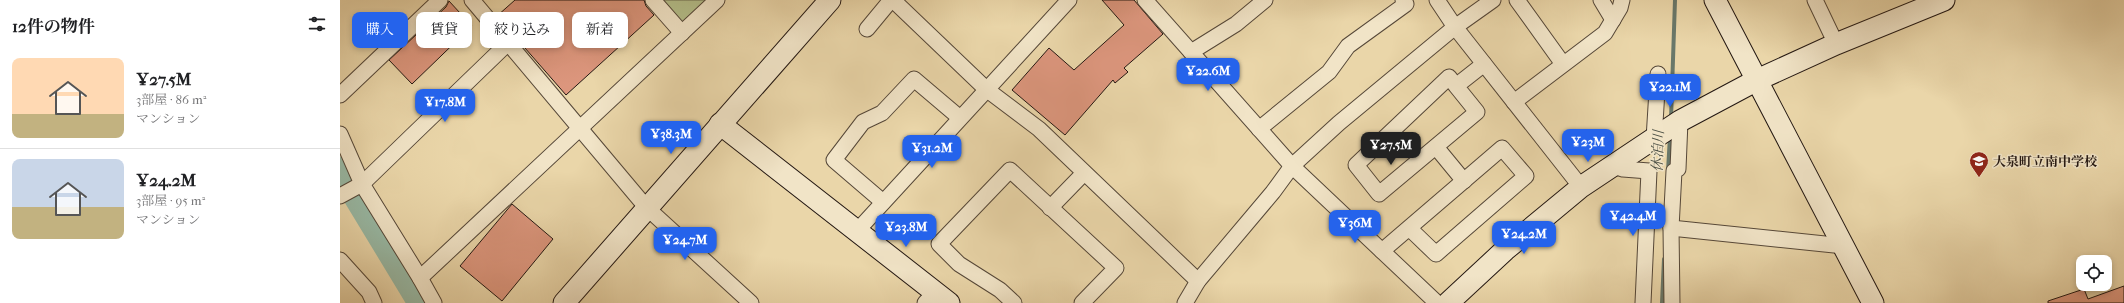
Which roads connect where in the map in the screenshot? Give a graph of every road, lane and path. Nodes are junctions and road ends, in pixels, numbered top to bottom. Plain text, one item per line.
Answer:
1 (440, 0) edge
2 (472, 0) edge
3 (653, 0) edge
4 (717, 0) edge
5 (830, 0) edge
6 (892, 0) edge
7 (1145, 0) edge
8 (1265, 0) edge
9 (1403, 0) edge
10 (1437, 0) edge
11 (1493, 0) edge
12 (1517, 0) edge
13 (1602, 0) edge
14 (1622, 0) edge
15 (1716, 0) edge
16 (1815, 0) edge
17 (1944, 0) edge
18 (1060, 3) edge
19 (483, 12) edge
20 (1613, 20) junction
21 (1455, 27) junction
22 (867, 29) dead end
23 (682, 33) junction
24 (1836, 44) junction
25 (503, 48) edge
26 (514, 48) edge
27 (1191, 52) junction
28 (1484, 64) junction
29 (1563, 64) junction
30 (1658, 74) dead end
31 (1757, 80) junction
32 (1456, 86) junction
33 (986, 89) junction
34 (340, 95) edge
35 (1514, 102) junction
36 (960, 118) junction
37 (720, 124) junction
38 (581, 127) junction
39 (1259, 129) junction
40 (1667, 131) junction
41 (340, 134) edge
42 (1436, 147) junction
43 (1292, 166) junction
44 (1614, 166) junction
45 (1084, 173) junction
46 (1464, 181) junction
47 (360, 185) junction
48 (1581, 187) junction
49 (340, 196) edge
50 (883, 202) junction
51 (646, 207) junction
52 (1050, 208) junction
53 (1409, 228) junction
54 (1671, 228) junction
55 (857, 231) junction
56 (1844, 246) junction
57 (1382, 251) junction
58 (340, 260) edge
59 (420, 278) junction
60 (1198, 281) junction
61 (936, 299) edge
62 (742, 300) edge
63 (374, 303) edge
64 (434, 303) edge
65 (564, 303) edge
66 (1014, 303) edge
67 (1082, 303) edge
68 (1185, 303) edge
69 (1437, 303) edge
70 (1448, 303) edge
71 (1643, 303) edge
72 (1672, 303) edge
73 (1873, 303) edge

1 - 34 street
2 - 19 street
3 - 23 street
4 - 23 street
5 - 37 street
6 - 22 street
6 - 33 street
7 - 27 street
8 - 27 street
9 - 39 street
10 - 21 street
11 - 21 street
12 - 29 street
13 - 20 street
14 - 20 street
15 - 31 street
16 - 24 street
17 - 24 street
18 - 33 street
20 - 29 street
21 - 28 street
21 - 43 street
23 - 38 street
24 - 31 street
25 - 47 street
26 - 38 street
27 - 39 street
28 - 32 street
28 - 35 street
29 - 35 street
30 - 40 street
31 - 40 street
31 - 56 street
32 - 42 street
32 - 42 street
33 - 36 street
33 - 45 street
35 - 48 street
36 - 50 street
36 - 50 street
37 - 51 street
37 - 55 street
38 - 51 street
38 - 59 street
39 - 43 street
40 - 44 street
40 - 54 street
41 - 47 street
42 - 46 street
43 - 57 street
43 - 60 street
44 - 48 street
44 - 71 street
45 - 52 street
45 - 60 street
46 - 53 street
46 - 53 street
47 - 49 street
47 - 59 street
48 - 70 street
50 - 55 street
51 - 62 street
51 - 65 street
52 - 66 street
52 - 67 street
53 - 57 street
54 - 56 street
54 - 72 street
55 - 61 street
56 - 73 street
57 - 69 street
58 - 63 street
59 - 64 street
60 - 68 street

